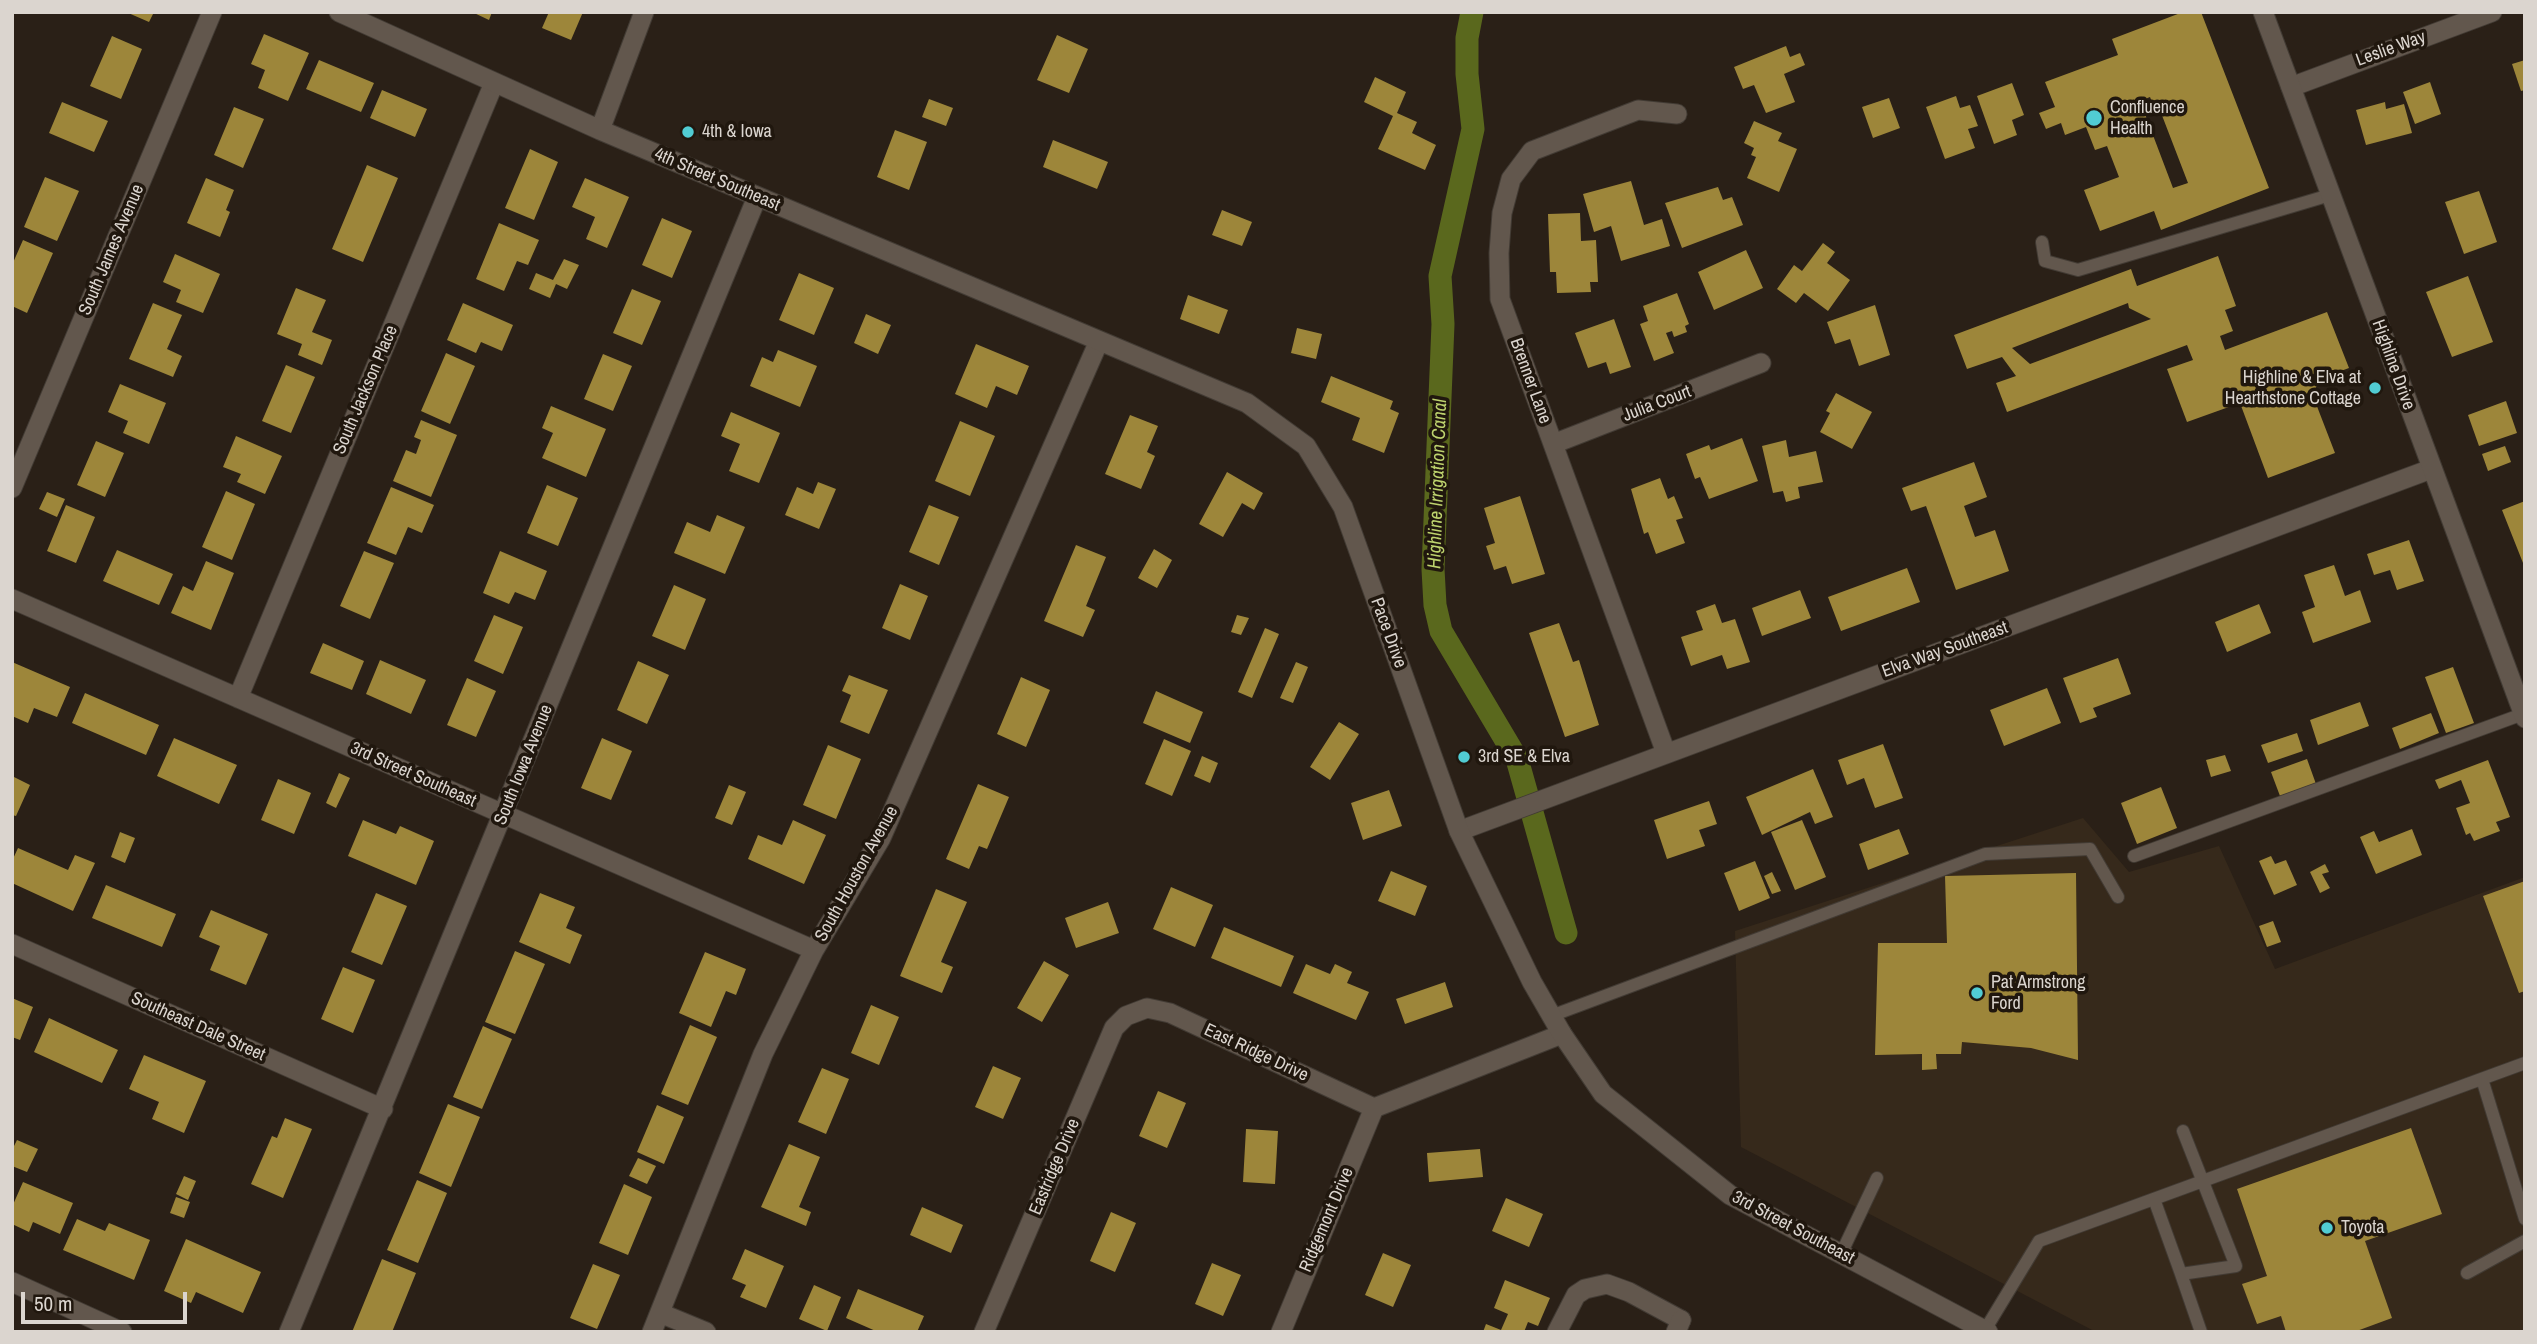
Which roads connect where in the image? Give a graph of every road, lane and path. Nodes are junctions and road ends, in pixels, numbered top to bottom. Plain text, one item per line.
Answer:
1 (212, 12) edge
2 (339, 12) edge
3 (644, 12) edge
4 (2263, 12) edge
5 (2492, 12) edge
6 (495, 83) junction
7 (2291, 87) junction
8 (1677, 114) dead end
9 (600, 130) junction
10 (2330, 195) junction
11 (757, 197) junction
12 (2042, 242) dead end
13 (1099, 341) junction
14 (1762, 363) dead end
15 (1553, 444) junction
16 (2431, 469) junction
17 (12, 488) edge
18 (12, 599) edge
19 (237, 698) junction
20 (2524, 716) edge
21 (1666, 754) junction
22 (504, 814) junction
23 (1459, 831) junction
24 (2134, 856) dead end
25 (2118, 897) dead end
26 (12, 944) edge
27 (814, 950) junction
28 (1136, 1012) joint
29 (1551, 1016) junction
30 (1562, 1034) junction
31 (2525, 1063) edge
32 (2482, 1079) junction
33 (1374, 1108) junction
34 (383, 1110) junction
35 (2183, 1131) dead end
36 (1877, 1178) dead end
37 (2203, 1181) junction
38 (2154, 1199) junction
39 (2525, 1219) edge
40 (2525, 1241) edge
41 (1841, 1254) junction
42 (2467, 1273) dead end
43 (2181, 1275) junction
44 (12, 1282) edge
45 (660, 1313) junction
46 (1678, 1326) edge
47 (1987, 1331) edge
48 (122, 1332) edge
49 (289, 1332) edge
50 (652, 1332) edge
51 (706, 1332) edge
52 (985, 1332) edge
53 (1281, 1332) edge
54 (1557, 1332) edge
55 (2201, 1332) edge

1 - 17 street, South James Avenue
2 - 6 street, 4th Street Southeast
3 - 9 street
4 - 7 street, Highline Drive
5 - 7 street, Leslie Way
6 - 9 street, 4th Street Southeast
6 - 19 street, South Jackson Place
7 - 10 street, Highline Drive
8 - 15 street, Brenner Lane
9 - 11 street, 4th Street Southeast
10 - 12 lane
10 - 16 street, Highline Drive
11 - 13 street, 4th Street Southeast
11 - 22 street, South Iowa Avenue
13 - 23 street, Pace Drive
13 - 27 street, South Houston Avenue
14 - 15 street, Julia Court
15 - 21 street, Brenner Lane
16 - 20 street, Highline Drive
16 - 21 street, Elva Way Southeast
18 - 19 street, 3rd Street Southeast
19 - 22 street, 3rd Street Southeast
20 - 24 lane
21 - 23 street, Elva Way Southeast
22 - 27 street, 3rd Street Southeast
22 - 34 street, South Iowa Avenue
23 - 29 street, Pace Drive
25 - 29 lane
26 - 34 street, Southeast Dale Street
27 - 45 street, South Houston Avenue
28 - 33 street, East Ridge Drive
28 - 52 street, Eastridge Drive
29 - 30 street, Pace Drive
30 - 33 street
30 - 41 street, 3rd Street Southeast
31 - 32 lane
32 - 37 lane
32 - 39 lane
33 - 53 street, Ridgemont Drive
34 - 49 street, South Iowa Avenue
35 - 37 lane
36 - 41 lane
37 - 38 lane
37 - 43 lane
38 - 43 lane
38 - 47 lane
40 - 42 lane
41 - 47 street, 3rd Street Southeast
43 - 55 lane
44 - 48 street
45 - 50 street, South Houston Avenue
45 - 51 street
46 - 54 street

